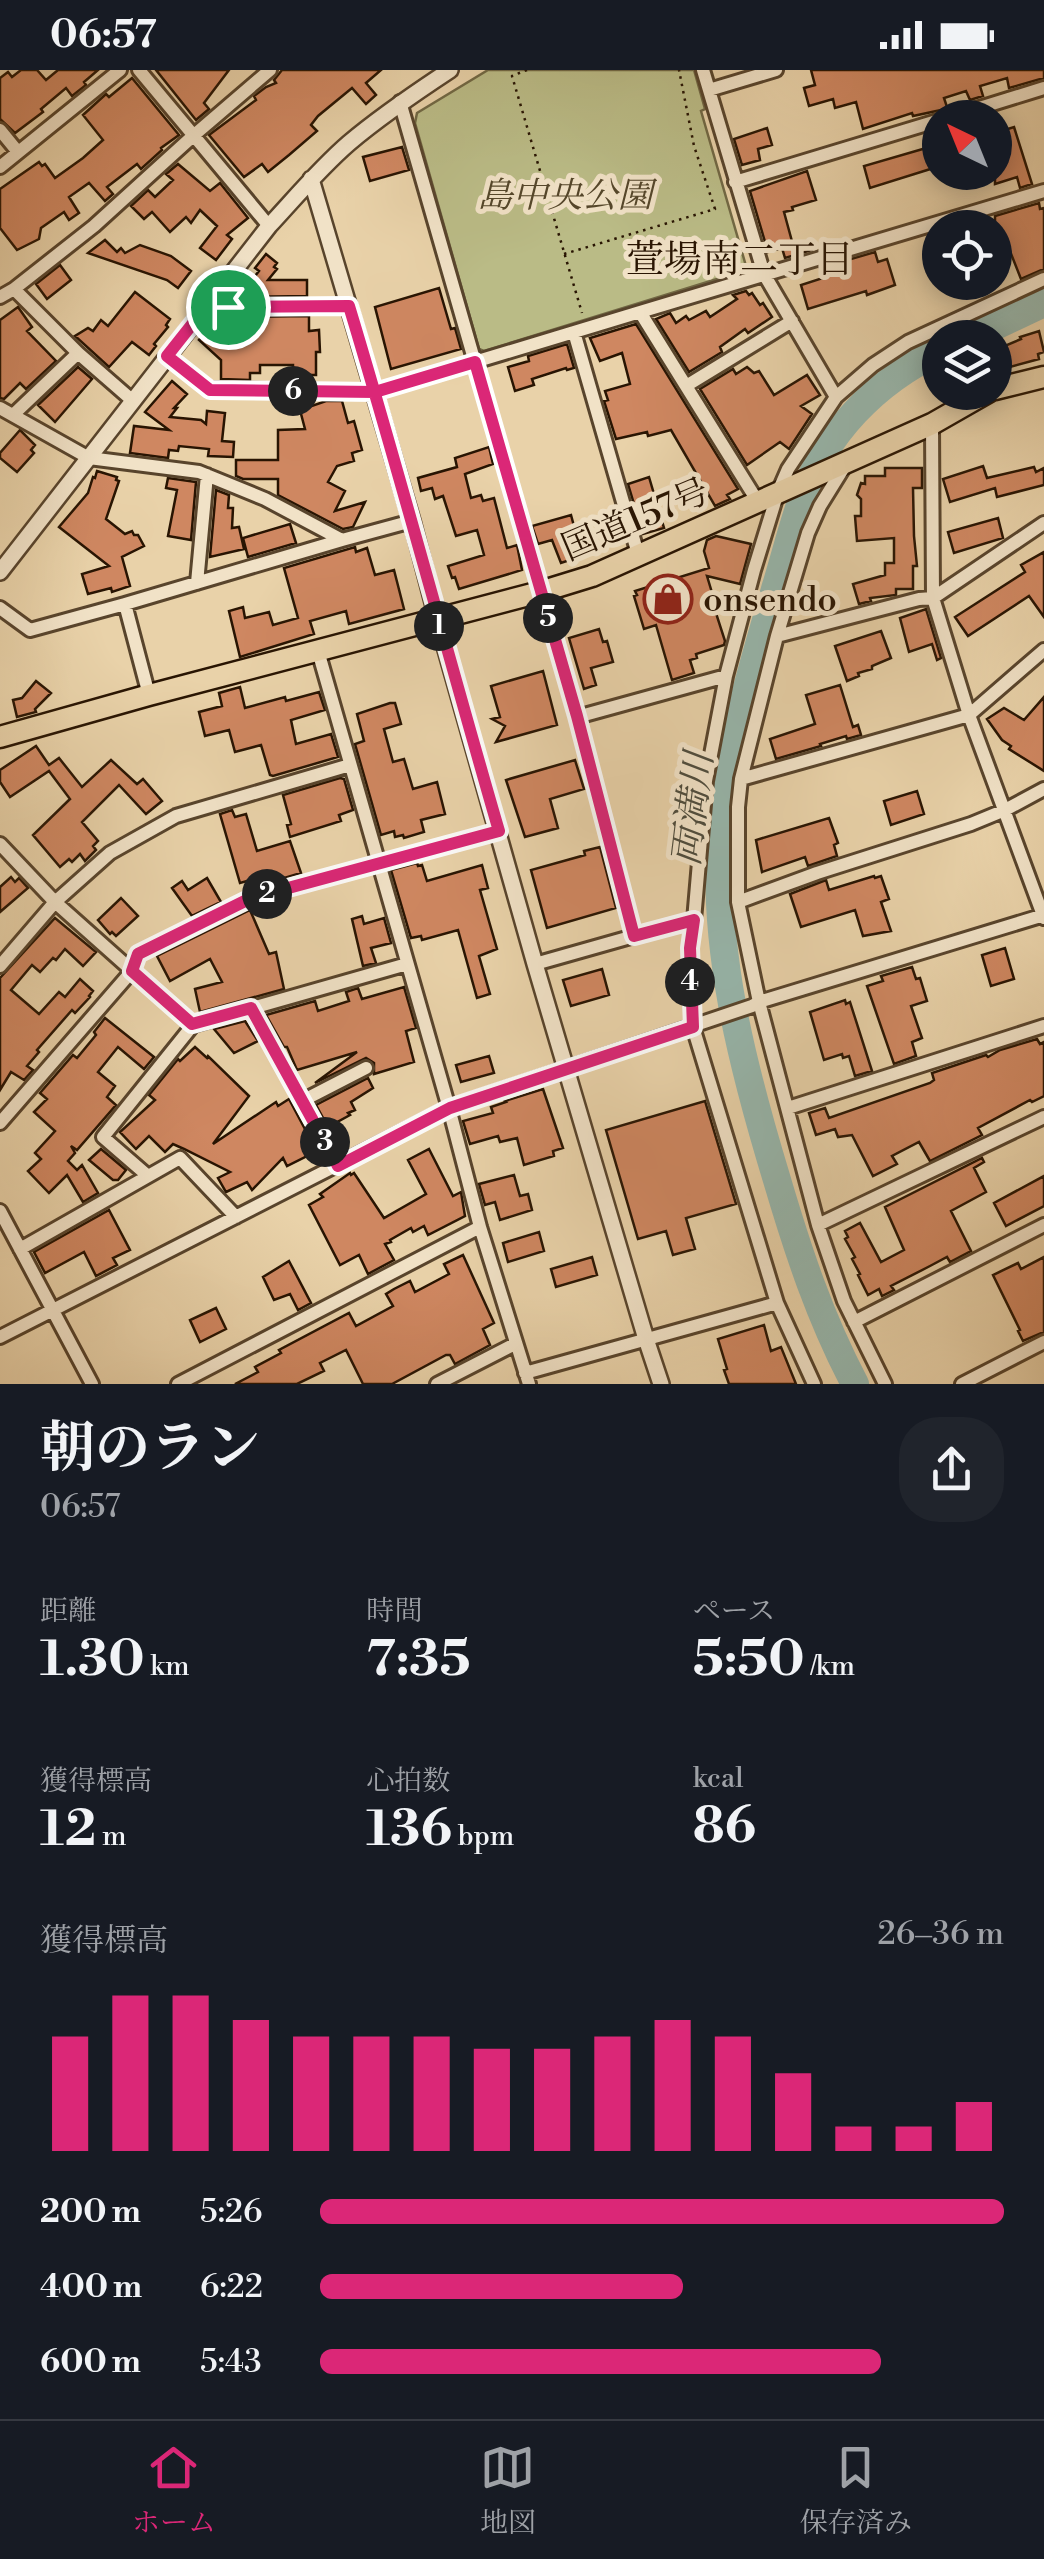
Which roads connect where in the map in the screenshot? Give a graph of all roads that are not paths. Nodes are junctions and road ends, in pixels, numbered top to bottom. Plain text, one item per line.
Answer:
1 (120, 70) edge
2 (139, 70) edge
3 (270, 70) edge
4 (450, 70) edge
5 (703, 70) edge
6 (776, 70) edge
7 (1044, 88) edge
8 (709, 90) junction
9 (1006, 100) edge
10 (400, 102) junction
11 (922, 125) edge
12 (0, 130) edge
13 (193, 136) junction
14 (18, 152) junction
15 (0, 167) edge
16 (311, 179) junction
17 (736, 182) junction
18 (1044, 191) edge
19 (268, 226) junction
20 (764, 274) junction
21 (1044, 279) edge
22 (14, 289) junction
23 (0, 297) edge
24 (213, 298) junction
25 (349, 306) junction
26 (640, 312) junction
27 (792, 322) junction
28 (580, 330) junction
29 (78, 353) junction
30 (167, 356) junction
31 (475, 362) junction
32 (1044, 377) edge
33 (1012, 384) edge
34 (686, 386) junction
35 (375, 392) junction
36 (836, 397) junction
37 (132, 400) junction
38 (0, 408) edge
39 (956, 410) edge
40 (14, 414) junction
41 (932, 424) junction
42 (89, 458) junction
43 (839, 465) junction
44 (207, 475) junction
45 (782, 489) junction
46 (758, 502) junction
47 (412, 521) junction
48 (1044, 523) edge
49 (342, 540) junction
50 (638, 554) junction
51 (0, 572) edge
52 (197, 583) junction
53 (540, 592) junction
54 (933, 598) junction
55 (125, 604) junction
56 (0, 608) edge
57 (437, 618) junction
58 (777, 636) junction
59 (318, 650) junction
60 (1044, 650) edge
61 (726, 676) junction
62 (149, 695) junction
63 (968, 715) junction
64 (577, 716) junction
65 (0, 737) edge
66 (350, 765) junction
67 (741, 778) junction
68 (1044, 789) edge
69 (1004, 810) junction
70 (499, 831) junction
71 (0, 844) edge
72 (18, 862) junction
73 (377, 862) junction
74 (0, 868) edge
75 (55, 902) junction
76 (738, 902) junction
77 (1044, 916) edge
78 (694, 920) junction
79 (634, 936) junction
80 (406, 964) junction
81 (535, 964) junction
82 (0, 966) edge
83 (132, 971) junction
84 (756, 1004) junction
85 (251, 1008) junction
86 (192, 1024) junction
87 (1044, 1026) edge
88 (693, 1027) junction
89 (366, 1068) dead end
90 (566, 1071) junction
91 (302, 1101) junction
92 (450, 1108) junction
93 (788, 1108) junction
94 (1044, 1117) edge
95 (0, 1124) edge
96 (338, 1166) junction
97 (148, 1176) junction
98 (0, 1211) edge
99 (236, 1216) junction
100 (818, 1225) junction
101 (480, 1226) junction
102 (1044, 1226) edge
103 (20, 1249) junction
104 (777, 1303) junction
105 (52, 1310) junction
106 (854, 1322) junction
107 (0, 1337) edge
108 (646, 1339) junction
109 (1044, 1342) edge
110 (515, 1344) junction
111 (527, 1379) edge
112 (183, 1383) edge
113 (92, 1384) edge
114 (437, 1384) edge
115 (661, 1384) edge
116 (814, 1384) edge
117 (885, 1384) edge
118 (962, 1384) edge

1 - 14 street
2 - 13 street
3 - 13 street
4 - 10 street
5 - 8 street
6 - 8 street
7 - 9 street
8 - 17 street
10 - 16 street
10 - 31 street
11 - 17 street
12 - 14 street
13 - 19 street
13 - 22 street
14 - 15 street
16 - 19 street
16 - 25 street
17 - 20 street
18 - 20 street
19 - 24 street
20 - 26 street
20 - 27 street
21 - 36 street
22 - 23 street
22 - 29 street
24 - 25 street
24 - 30 street
25 - 35 street
26 - 28 street
26 - 34 street
27 - 34 street
27 - 36 street
28 - 31 street
28 - 50 street
29 - 37 street
29 - 40 street
30 - 35 street
30 - 37 street
31 - 35 street
31 - 53 street
32 - 33 highway
34 - 46 street
35 - 47 street
36 - 45 street
37 - 42 street
38 - 40 street
39 - 41 highway, 国道157号
40 - 42 street
41 - 43 highway, 国道157号
41 - 54 street
42 - 44 street
42 - 51 street
43 - 45 highway, 国道157号
43 - 58 street
44 - 49 street
44 - 52 street
45 - 46 highway, 国道157号
45 - 61 street
46 - 50 highway, 国道157号
47 - 49 street
47 - 57 street
48 - 54 street
49 - 52 street
50 - 53 highway, 国道157号
52 - 55 street
53 - 57 highway, 国道157号
53 - 64 street
54 - 58 street
54 - 63 street
55 - 56 street
55 - 62 street
57 - 59 highway, 国道157号
57 - 70 street
58 - 67 street
59 - 62 highway, 国道157号
59 - 66 street
60 - 63 street
61 - 64 street
61 - 78 street
62 - 65 highway, 国道157号
63 - 67 street
63 - 69 street
64 - 79 street
66 - 73 street
66 - 75 street
67 - 76 street
68 - 69 street
69 - 76 street
69 - 77 street
70 - 73 street
70 - 81 street
71 - 72 street
72 - 74 street
72 - 75 street
73 - 80 street
73 - 83 street
75 - 82 street
75 - 83 street
76 - 84 street
77 - 84 street
78 - 79 street
78 - 88 street
79 - 81 street
80 - 85 street
80 - 92 street
81 - 90 street
83 - 86 street
83 - 95 street
84 - 88 street
84 - 93 street
85 - 86 street
85 - 91 street
86 - 97 street
87 - 93 street
88 - 90 street
88 - 104 street
89 - 91 street
90 - 92 street
90 - 108 street
91 - 96 street
92 - 96 street
92 - 101 street
93 - 100 street
94 - 100 street
96 - 99 street
97 - 99 street
97 - 103 street
98 - 103 street
99 - 105 street
100 - 106 street
101 - 110 street
101 - 112 street
102 - 106 street
103 - 105 street
104 - 108 street
104 - 116 street
105 - 107 street
105 - 113 street
106 - 117 street
108 - 111 street
108 - 115 street
109 - 118 street
110 - 111 street
110 - 114 street

